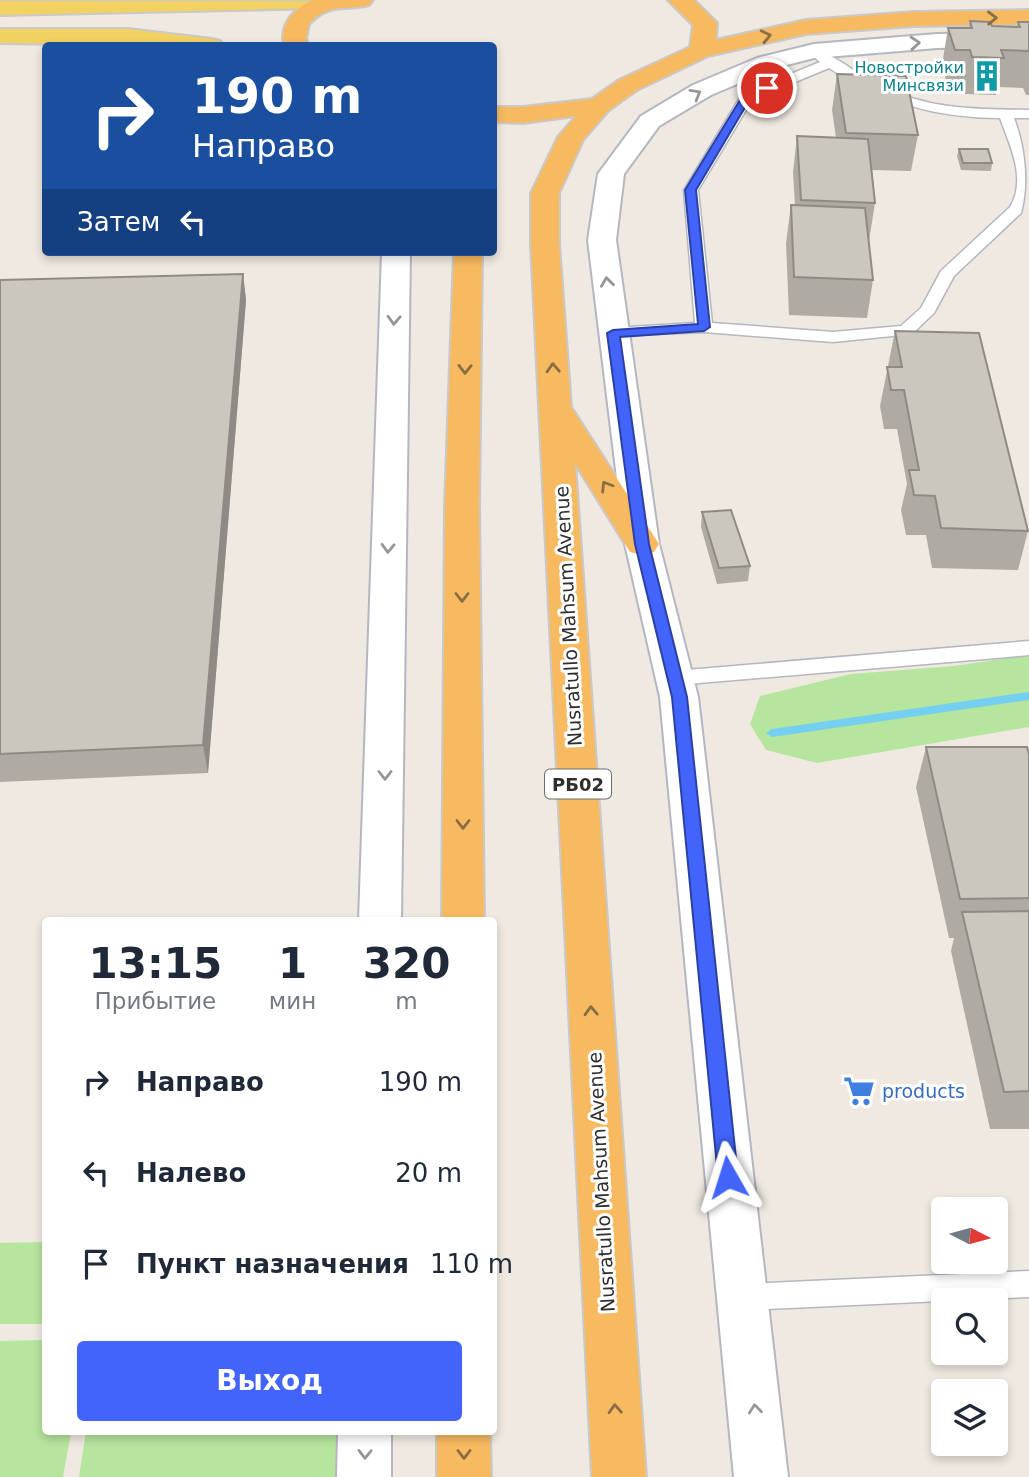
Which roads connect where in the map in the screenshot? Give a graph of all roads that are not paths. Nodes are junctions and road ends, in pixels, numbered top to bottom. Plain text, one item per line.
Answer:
1 (360, 0) edge
2 (680, 0) edge
3 (329, 1) edge
4 (0, 8) edge
5 (1029, 17) edge
6 (0, 36) edge
7 (1029, 39) edge
8 (178, 42) edge
9 (294, 42) edge
10 (699, 51) junction
11 (822, 57) junction
12 (599, 106) junction
13 (1005, 113) junction
14 (497, 114) edge
15 (1029, 114) edge
16 (396, 256) edge
17 (468, 256) edge
18 (704, 327) junction
19 (613, 333) junction
20 (555, 407) junction
21 (642, 544) junction
22 (1029, 648) edge
23 (675, 678) junction
24 (380, 917) edge
25 (463, 917) edge
26 (1029, 1284) edge
27 (744, 1297) junction
28 (365, 1435) edge
29 (464, 1435) edge
30 (364, 1477) edge
31 (464, 1477) edge
32 (619, 1477) edge
33 (761, 1477) edge

1 - 3 highway
2 - 10 highway
3 - 4 main road
3 - 9 highway
10 -> 5 highway
6 - 8 main road
11 -> 7 street
10 - 12 highway, Nusratullo Mahsum Avenue
11 - 13 lane
11 - 18 lane
19 -> 11 street
12 - 14 highway
20 -> 12 highway, Nusratullo Mahsum Avenue / РБ02
13 - 15 lane
13 - 18 lane
16 -> 24 street
17 -> 25 highway
18 - 19 lane
19 - 21 street
21 -> 20 highway
32 -> 20 highway, Nusratullo Mahsum Avenue / РБ02
21 - 23 street
22 - 23 lane
23 - 27 street
26 - 27 lane
33 -> 27 street
28 -> 30 street
29 -> 31 highway

